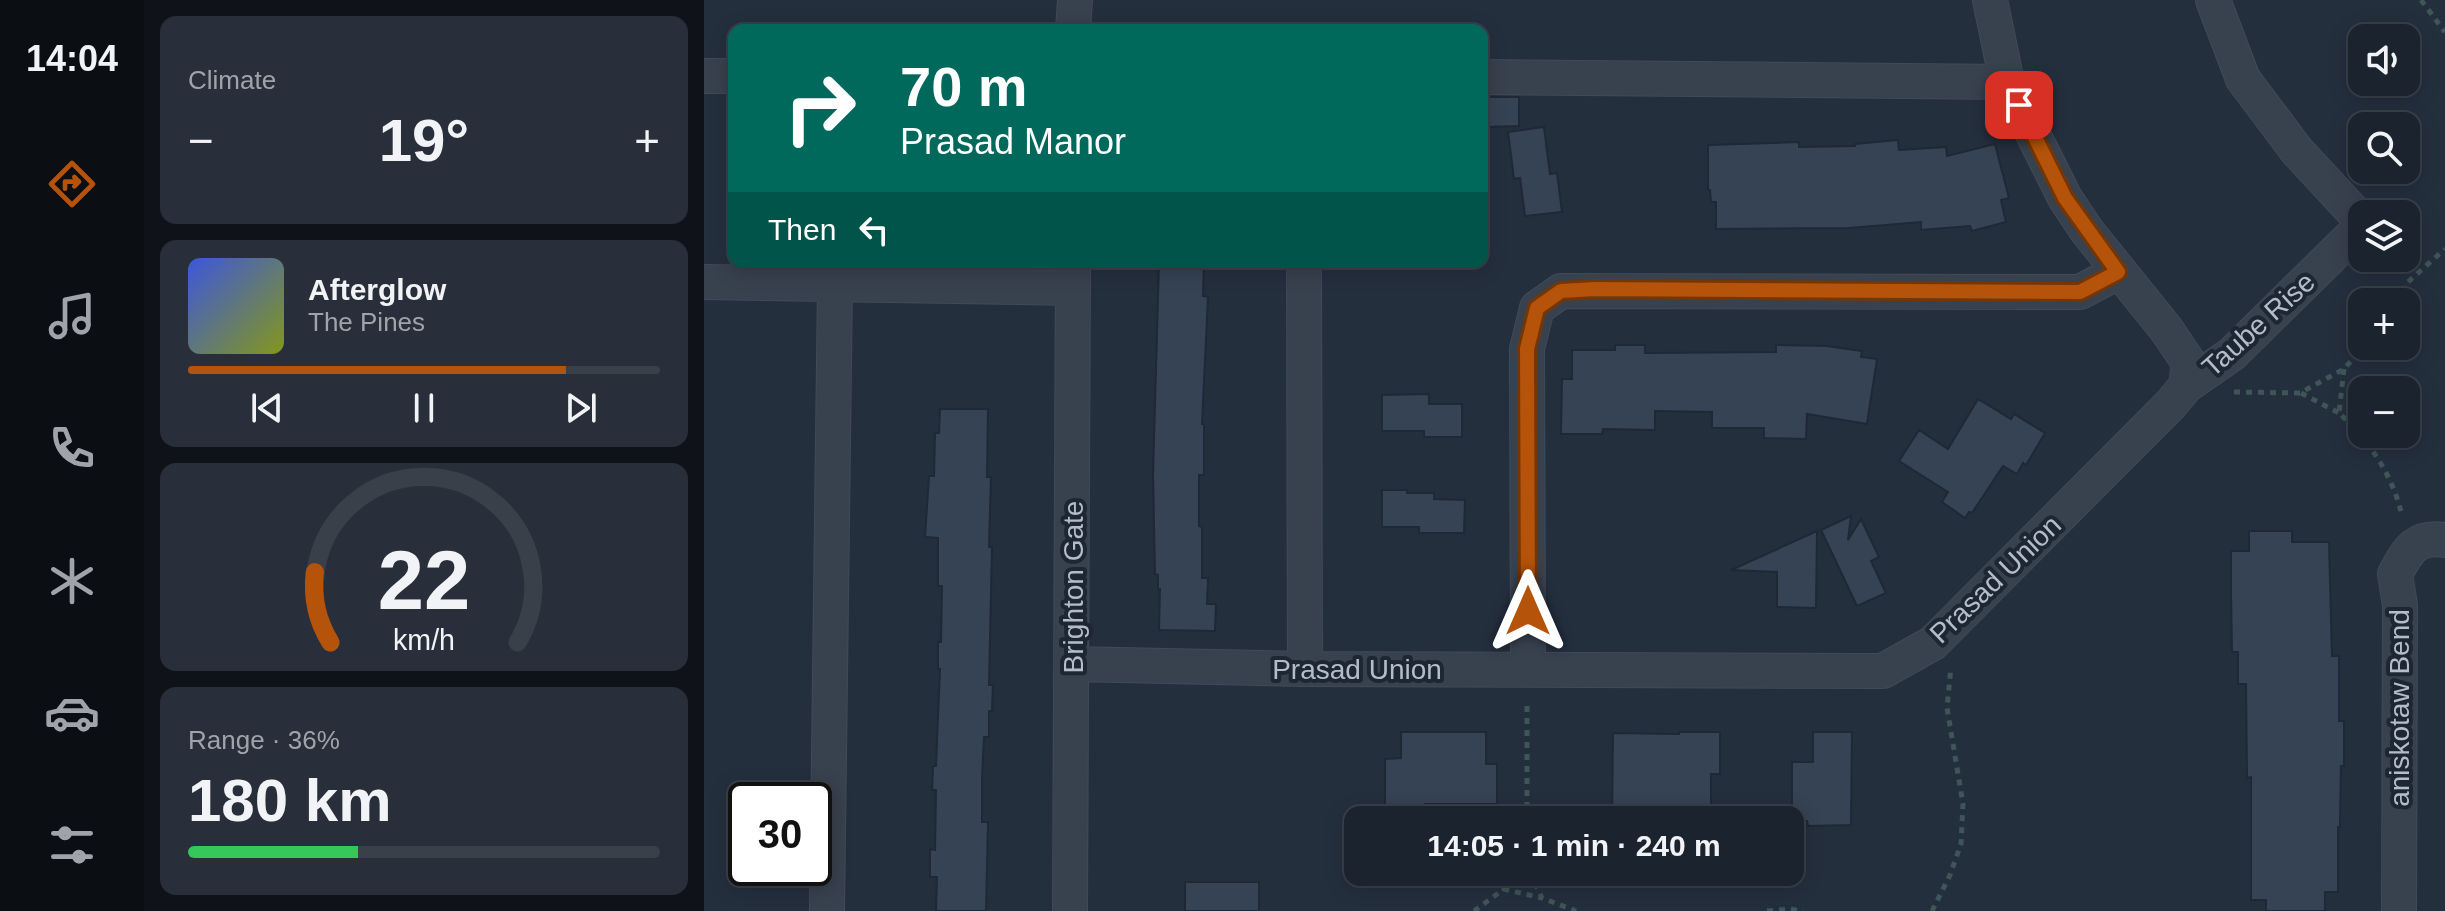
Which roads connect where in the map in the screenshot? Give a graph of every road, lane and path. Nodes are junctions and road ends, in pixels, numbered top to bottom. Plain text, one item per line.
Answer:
1 (1075, 0) edge
2 (1990, 0) edge
3 (2213, 0) edge
4 (2421, 0) edge
5 (1073, 24) edge
6 (2445, 32) edge
7 (704, 76) edge
8 (728, 76) edge
9 (1488, 77) edge
10 (2007, 82) junction
11 (2348, 208) edge
12 (2348, 238) edge
13 (2445, 249) edge
14 (1304, 268) edge
15 (2118, 272) junction
16 (1073, 275) edge
17 (704, 282) edge
18 (835, 283) junction
19 (2404, 288) edge
20 (2352, 360) edge
21 (2225, 361) junction
22 (2344, 369) junction
23 (2186, 386) junction
24 (2300, 393) junction
25 (2339, 413) junction
26 (2445, 540) edge
27 (2409, 548) junction
28 (1951, 663) dead end
29 (1073, 664) junction
30 (1305, 669) junction
31 (1527, 683) junction
32 (1527, 806) edge
33 (1507, 886) edge
34 (1536, 886) edge
35 (1504, 889) junction
36 (1542, 898) junction
37 (827, 911) edge
38 (1070, 911) edge
39 (1474, 911) edge
40 (1576, 911) edge
41 (1767, 911) edge
42 (1803, 911) edge
43 (1932, 911) edge
44 (2399, 911) edge

1 - 5 street
2 - 10 street
3 - 11 street, Taube Rise
4 - 6 path
7 - 8 street
9 - 10 street
10 - 15 street
12 - 21 street, Taube Rise
13 - 19 path
14 - 30 street
15 - 23 street
15 - 31 street
16 - 18 street
16 - 29 street, Brighton Gate
17 - 18 street
18 - 37 street
20 - 22 path
21 - 23 street, Taube Rise
21 - 24 path
22 - 24 path
22 - 25 path
23 - 31 street, Prasad Union
24 - 25 path
25 - 27 path
26 - 27 street
27 - 44 street, aniskotaw Bend
28 - 43 path
29 - 30 street, Prasad Union
29 - 38 street, Brighton Gate
30 - 31 street, Prasad Union
31 - 32 path
33 - 35 path
34 - 36 path
35 - 36 path
35 - 39 path
36 - 40 path
41 - 42 path

